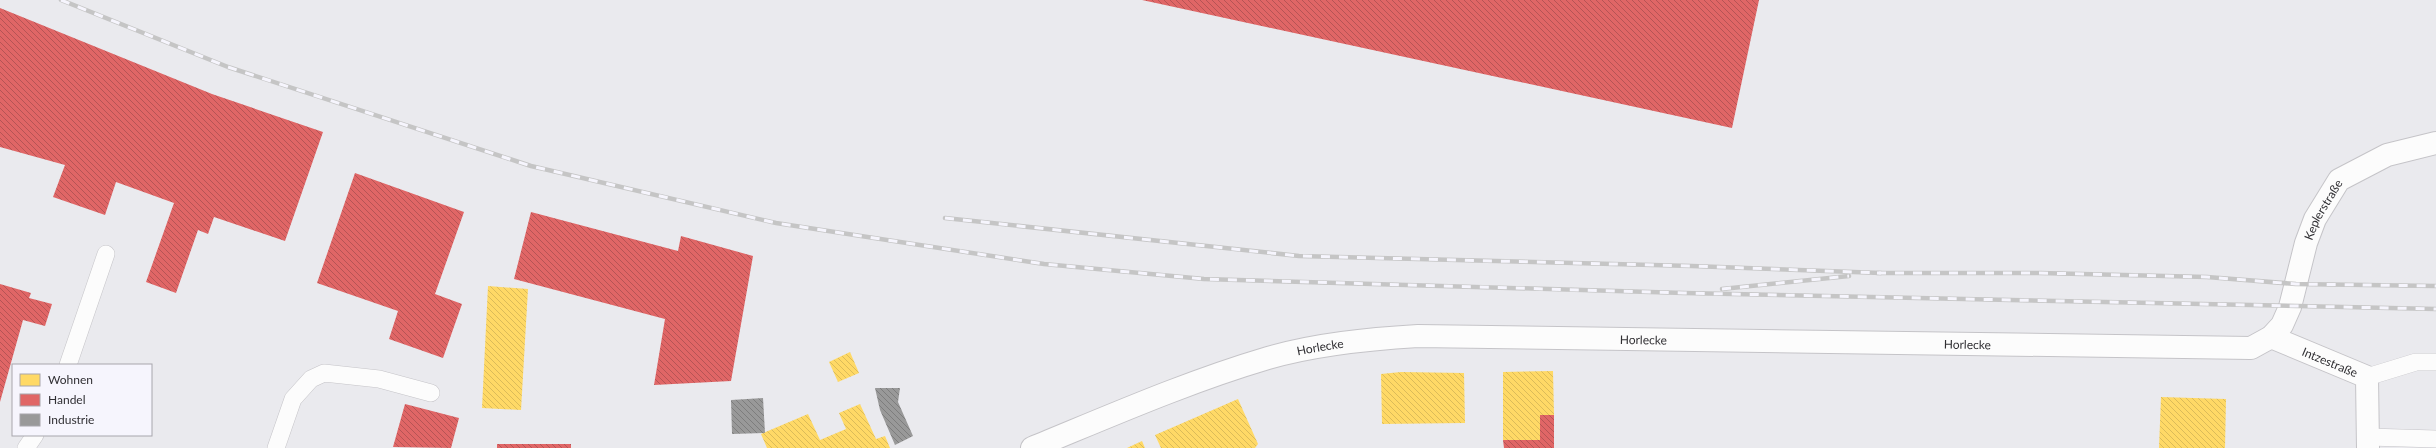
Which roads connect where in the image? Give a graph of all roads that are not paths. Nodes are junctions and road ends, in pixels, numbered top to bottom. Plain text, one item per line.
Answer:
1 (2436, 143) edge
2 (106, 254) dead end
3 (2271, 337) junction
4 (2436, 362) edge
5 (68, 364) edge
6 (2367, 377) junction
7 (431, 392) dead end
8 (34, 436) edge
9 (2436, 439) edge
10 (2368, 442) edge
11 (26, 448) edge
12 (276, 448) edge
13 (1032, 448) edge

1 - 3 street, Keplerstraße
2 - 5 lane
3 - 6 street, Intzestraße
3 - 13 street, Horlecke
4 - 6 lane
6 - 10 street, Intzestraße
7 - 12 lane
8 - 11 lane
9 - 10 lane

